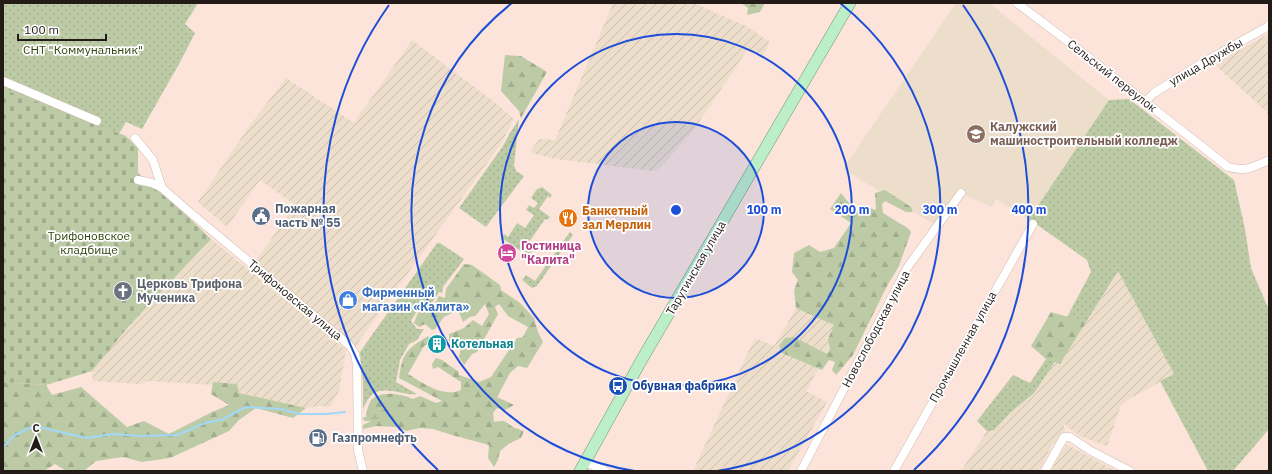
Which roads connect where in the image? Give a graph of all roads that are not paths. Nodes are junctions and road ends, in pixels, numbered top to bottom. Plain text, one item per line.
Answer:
1 (850, 3) edge
2 (1017, 3) edge
3 (1269, 25) edge
4 (3, 81) edge
5 (1145, 102) junction
6 (97, 121) dead end
7 (135, 138) dead end
8 (1269, 160) edge
9 (138, 180) dead end
10 (162, 188) junction
11 (961, 193) dead end
12 (1033, 224) dead end
13 (583, 466) edge
14 (363, 471) edge
15 (605, 471) edge
16 (801, 471) edge
17 (894, 471) edge
18 (1045, 471) edge
19 (1130, 471) edge

1 - 13 main road, Тарутинская улица
2 - 5 street, Сельский переулок
3 - 5 street, улица Дружбы
4 - 6 street
5 - 8 street, Сельский переулок
7 - 10 street
9 - 10 street, Трифоновская улица
10 - 14 street, Трифоновская улица
11 - 16 street, Новослободская улица
12 - 17 street, Промышленная улица
13 - 15 street
18 - 19 street

